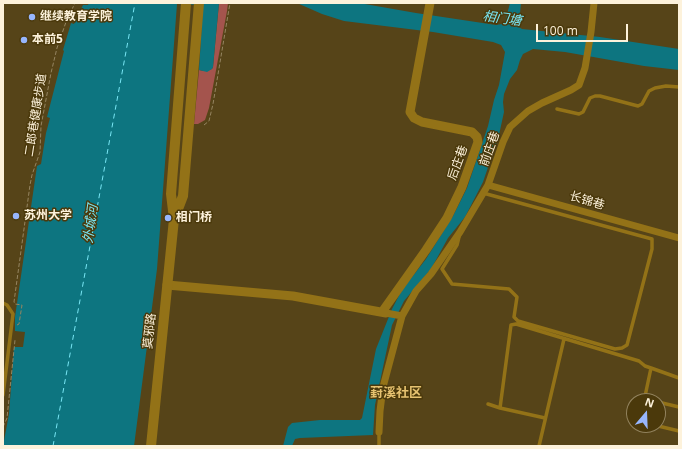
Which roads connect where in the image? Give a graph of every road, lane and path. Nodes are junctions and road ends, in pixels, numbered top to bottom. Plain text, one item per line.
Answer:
1 (75, 3) edge
2 (82, 3) edge
3 (85, 3) edge
4 (89, 3) edge
5 (186, 3) edge
6 (199, 3) edge
7 (230, 3) edge
8 (594, 3) edge
9 (429, 8) edge
10 (679, 88) edge
11 (557, 109) dead end
12 (204, 126) dead end
13 (488, 185) junction
14 (483, 193) junction
15 (174, 219) junction
16 (460, 232) junction
17 (679, 238) edge
18 (167, 285) junction
19 (3, 303) edge
20 (384, 312) junction
21 (402, 316) junction
22 (16, 328) dead end
23 (564, 339) junction
24 (15, 340) dead end
25 (651, 368) junction
26 (679, 378) edge
27 (646, 393) edge
28 (3, 395) edge
29 (488, 404) dead end
30 (666, 404) edge
31 (679, 407) edge
32 (500, 408) junction
33 (545, 418) junction
34 (3, 427) edge
35 (666, 428) edge
36 (679, 431) edge
37 (379, 432) joint
38 (151, 446) edge
39 (379, 446) edge
40 (539, 446) edge

1 - 22 path, 二郎巷健康步道
2 - 3 path
3 - 4 path
5 - 15 main road, 莫邪路
6 - 15 main road, 莫邪路
7 - 12 path
8 - 13 street, 前庄巷
9 - 20 street, 后庄巷
10 - 11 lane
13 - 14 street, 前庄巷
13 - 17 street, 长锦巷
14 - 16 street, 前庄巷
14 - 16 lane
15 - 18 main road, 莫邪路
16 - 21 street, 前庄巷
18 - 20 street
18 - 38 main road, 莫邪路
19 - 28 lane
20 - 21 street
21 - 37 street, 前庄巷
23 - 25 lane
23 - 32 lane
23 - 33 lane
24 - 34 path
25 - 26 lane
25 - 27 lane
29 - 32 lane
30 - 31 lane
32 - 33 lane
33 - 40 lane
35 - 36 lane
37 - 39 lane

